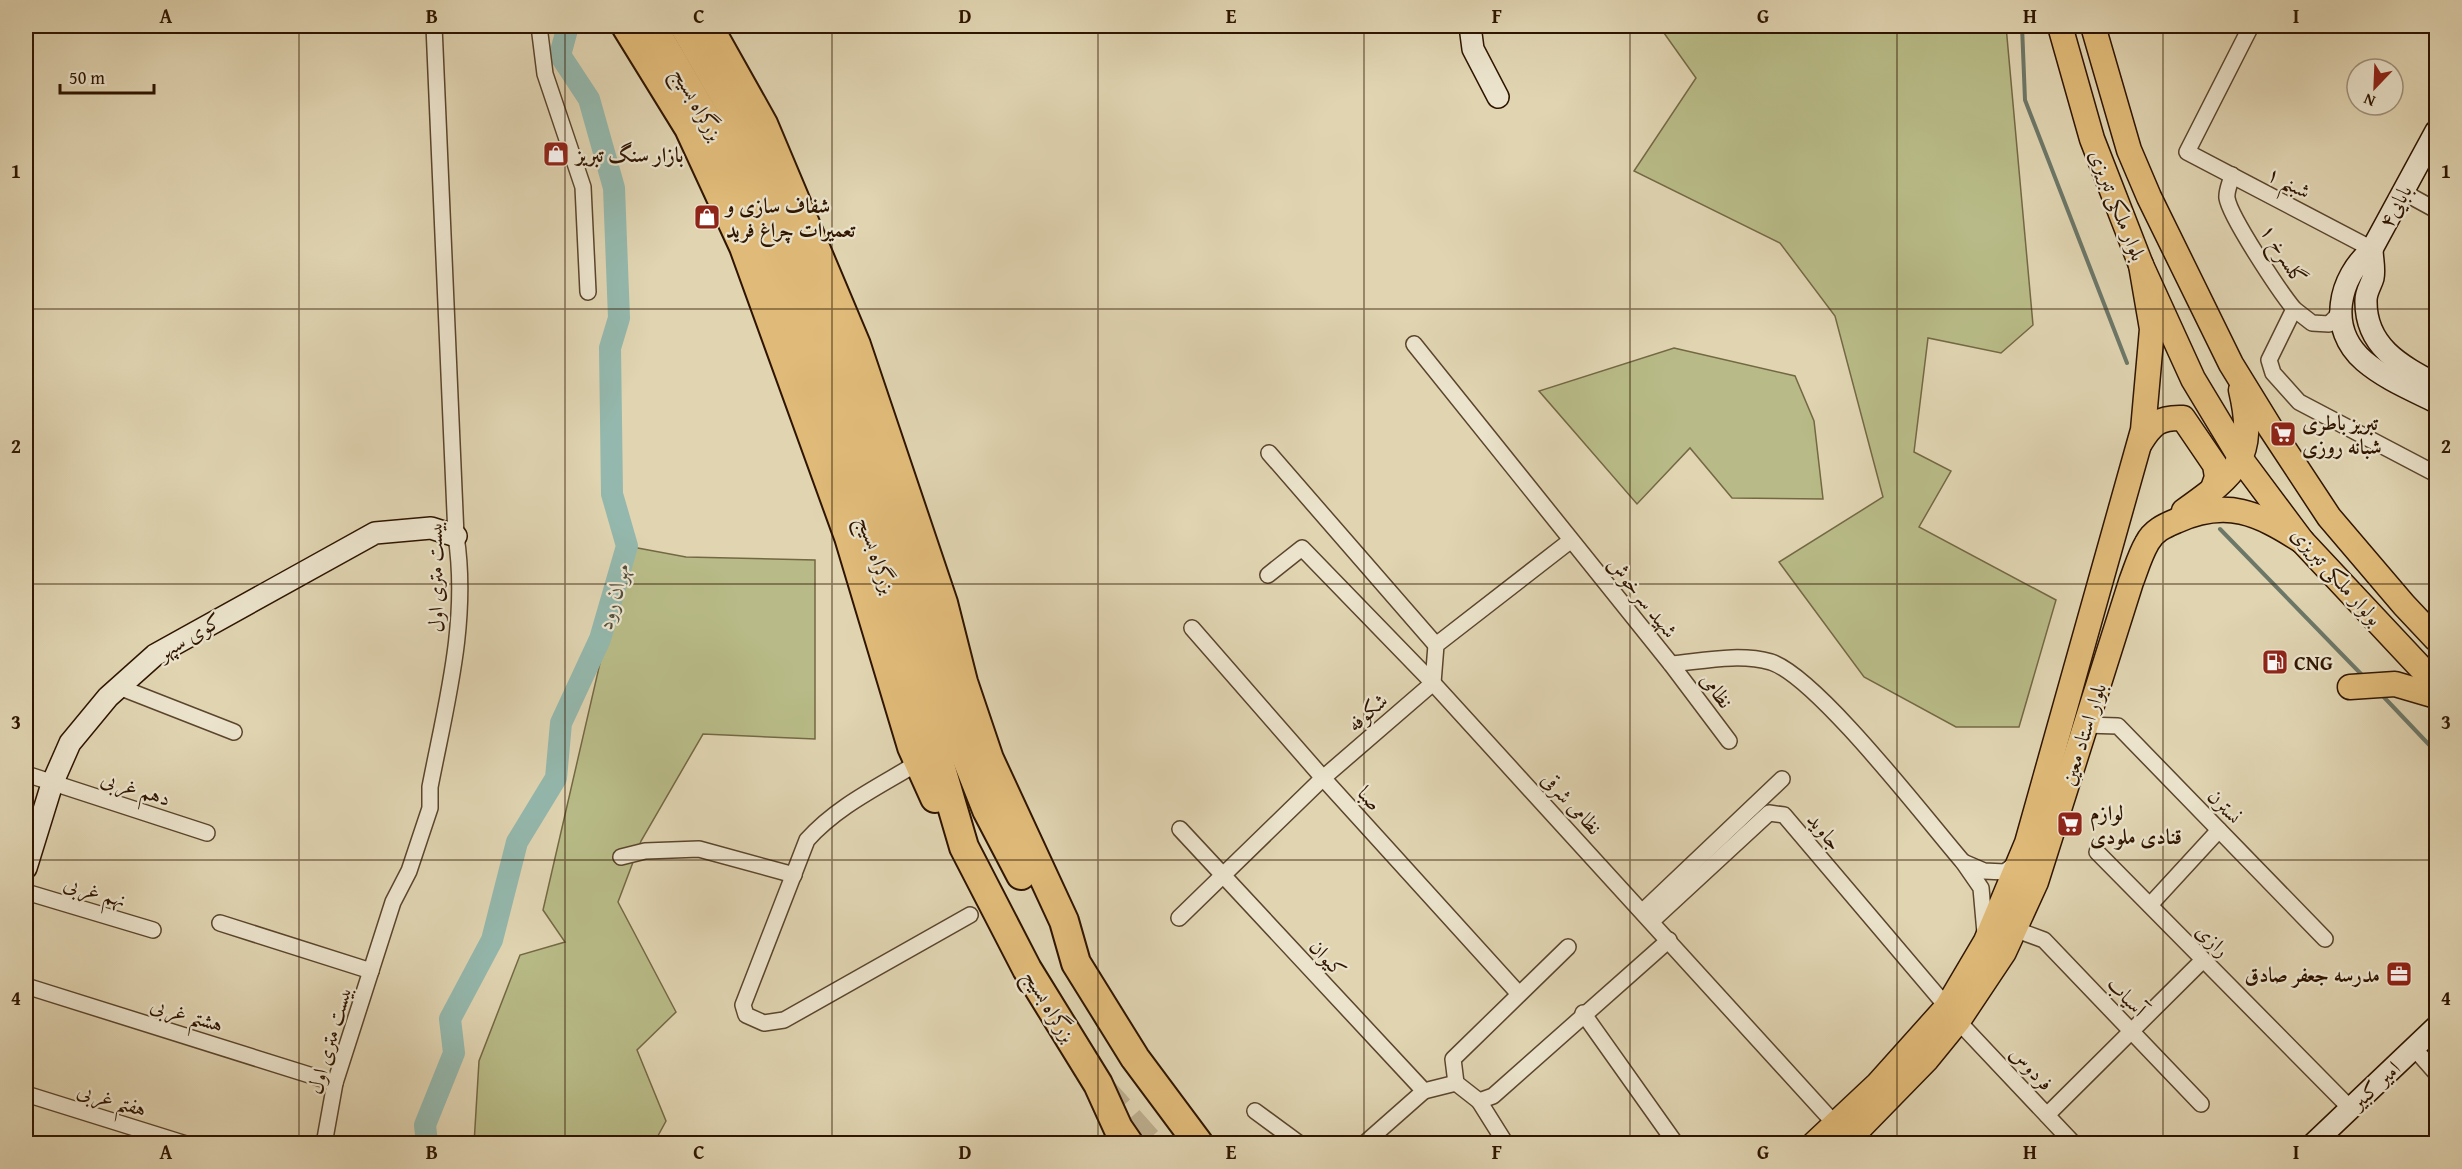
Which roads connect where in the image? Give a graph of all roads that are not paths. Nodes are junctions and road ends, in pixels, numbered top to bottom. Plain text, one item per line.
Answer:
1 (434, 26) edge
2 (538, 26) edge
3 (626, 26) edge
4 (652, 26) edge
5 (684, 26) edge
6 (708, 26) edge
7 (1470, 26) edge
8 (2060, 26) edge
9 (2093, 26) edge
10 (2251, 26) edge
11 (1498, 97) dead end
12 (2436, 130) edge
13 (2232, 175) junction
14 (2403, 192) junction
15 (2436, 210) edge
16 (2372, 249) junction
17 (2141, 265) junction
18 (588, 292) dead end
19 (2341, 306) junction
20 (2294, 309) junction
21 (1414, 344) dead end
22 (2234, 368) junction
23 (2436, 384) edge
24 (2436, 402) edge
25 (2137, 448) junction
26 (1269, 453) dead end
27 (2243, 462) joint
28 (2436, 474) edge
29 (2212, 491) junction
30 (2157, 529) junction
31 (456, 536) junction
32 (1570, 541) junction
33 (2302, 541) junction
34 (1268, 575) dead end
35 (1192, 628) dead end
36 (2436, 639) edge
37 (1436, 645) junction
38 (1671, 664) junction
39 (1433, 682) junction
40 (2436, 684) edge
41 (119, 687) junction
42 (2350, 687) dead end
43 (2436, 696) edge
44 (2085, 725) junction
45 (234, 732) dead end
46 (1729, 741) dead end
47 (919, 762) junction
48 (26, 774) edge
49 (1323, 778) junction
50 (1782, 778) dead end
51 (52, 784) junction
52 (1180, 829) dead end
53 (2219, 830) junction
54 (207, 833) dead end
55 (964, 847) junction
56 (2097, 852) dead end
57 (621, 857) dead end
58 (2021, 859) junction
59 (1964, 862) junction
60 (26, 868) edge
61 (794, 875) junction
62 (1222, 876) junction
63 (26, 892) edge
64 (2150, 905) junction
65 (970, 915) dead end
66 (1647, 916) junction
67 (1179, 918) dead end
68 (220, 923) dead end
69 (2014, 929) junction
70 (153, 930) dead end
71 (2325, 939) dead end
72 (1669, 940) junction
73 (1986, 940) junction
74 (1568, 947) dead end
75 (2203, 960) junction
76 (1076, 963) junction
77 (371, 971) junction
78 (26, 986) edge
79 (1519, 994) junction
80 (1583, 1013) junction
81 (1953, 1014) junction
82 (2436, 1027) edge
83 (2133, 1033) junction
84 (2414, 1048) junction
85 (2436, 1073) edge
86 (335, 1083) junction
87 (1456, 1083) junction
88 (1424, 1091) junction
89 (26, 1095) edge
90 (1479, 1101) junction
91 (2201, 1104) dead end
92 (2350, 1108) junction
93 (1255, 1111) dead end
94 (2048, 1115) junction
95 (1846, 1137) edge
96 (2324, 1140) edge
97 (186, 1143) edge
98 (324, 1143) edge
99 (1129, 1143) edge
100 (1199, 1143) edge
101 (1300, 1143) edge
102 (1364, 1143) edge
103 (1506, 1143) edge
104 (1676, 1143) edge
105 (1814, 1143) edge
106 (2074, 1143) edge

1 - 31 street, بیست متری اول
2 - 18 street
3 - 47 highway
4 - 55 highway, بزرگراه بسیج
5 - 76 highway, بزرگراه بسیج
6 - 76 highway
7 - 11 street
8 - 17 main road, بلوار ملکى تبریزى
9 - 22 main road, بلوار ملکى تبریزى
10 - 13 street, شبنم ۱
12 - 14 street, بابایی۴
13 - 16 street, شبنم ۱
13 - 20 street, گلسرخ ۱
14 - 15 street
14 - 16 street, بابایی۴
16 - 19 street, بابایی۴
16 - 23 street
17 - 25 main road
17 - 27 main road, بلوار ملکى تبریزى
19 - 20 street
19 - 24 street
20 - 28 street, گلسرخ ۱
21 - 32 street, شهید سرخوش
22 - 29 main road
22 - 36 main road, بولوار ملکی تبریزی
25 - 29 main road
25 - 58 main road, بلوار استاد معین
26 - 37 street
27 - 33 main road, بولوار ملکی تبریزی
29 - 30 main road
30 - 33 main road
30 - 44 main road, بلوار استاد معین
31 - 41 street, کوی سپهر
31 - 77 street, بیست متری اول
32 - 37 street
32 - 38 street, شهید سرخوش
33 - 40 main road, بولوار ملکی تبریزی
34 - 39 street, نظامی شرقی
35 - 49 street, صبا
37 - 39 street
38 - 46 street, نظامی
38 - 59 street, شهید سرخوش
39 - 49 street, شکوفه
39 - 66 street, نظامی شرقی
41 - 45 street
41 - 51 street, کوی سپهر
42 - 43 main road
44 - 53 street, نسترن
44 - 69 main road, بلوار استاد معین
47 - 55 highway
47 - 61 street
48 - 51 street, دهم غربی
49 - 62 street, شکوفه
49 - 79 street, صبا
50 - 66 street
51 - 54 street, دهم غربی
51 - 60 street, کوی سپهر
52 - 62 street, کیوان
53 - 64 street
53 - 71 street, نسترن
55 - 99 highway, بزرگراه بسیج
56 - 64 street, رازی
57 - 61 street
58 - 59 street
58 - 73 main road, بلوار استاد معین
59 - 73 street, شهید سرخوش
61 - 65 street
62 - 67 street, شکوفه
62 - 88 street, کیوان
63 - 70 street, نهم غربی
64 - 75 street, رازی
66 - 72 street, نظامی شرقی
66 - 81 street, جاوید
68 - 77 street
69 - 81 main road, بلوار استاد معین
69 - 83 street, آسیاب
72 - 80 street
72 - 95 street, نظامی شرقی
73 - 81 main road, بلوار استاد معین
74 - 79 street
75 - 83 street
75 - 92 street, رازی
76 - 100 highway
77 - 86 street, بیست متری اول
78 - 86 street, هشتم غربی
79 - 87 street
80 - 90 street
80 - 104 street
81 - 94 street, فردوس
81 - 95 main road, بلوار استاد معین
82 - 84 street, امیر کبیر
83 - 91 street, آسیاب
83 - 94 street
84 - 85 street
84 - 92 street, امیر کبیر
86 - 98 street, بیست متری اول
87 - 88 street
87 - 90 street
88 - 102 street
89 - 97 street, هفتم غربی
90 - 103 street
92 - 96 street, امیر کبیر
93 - 101 street
94 - 106 street, فردوس
95 - 105 main road, بلوار استاد معین

